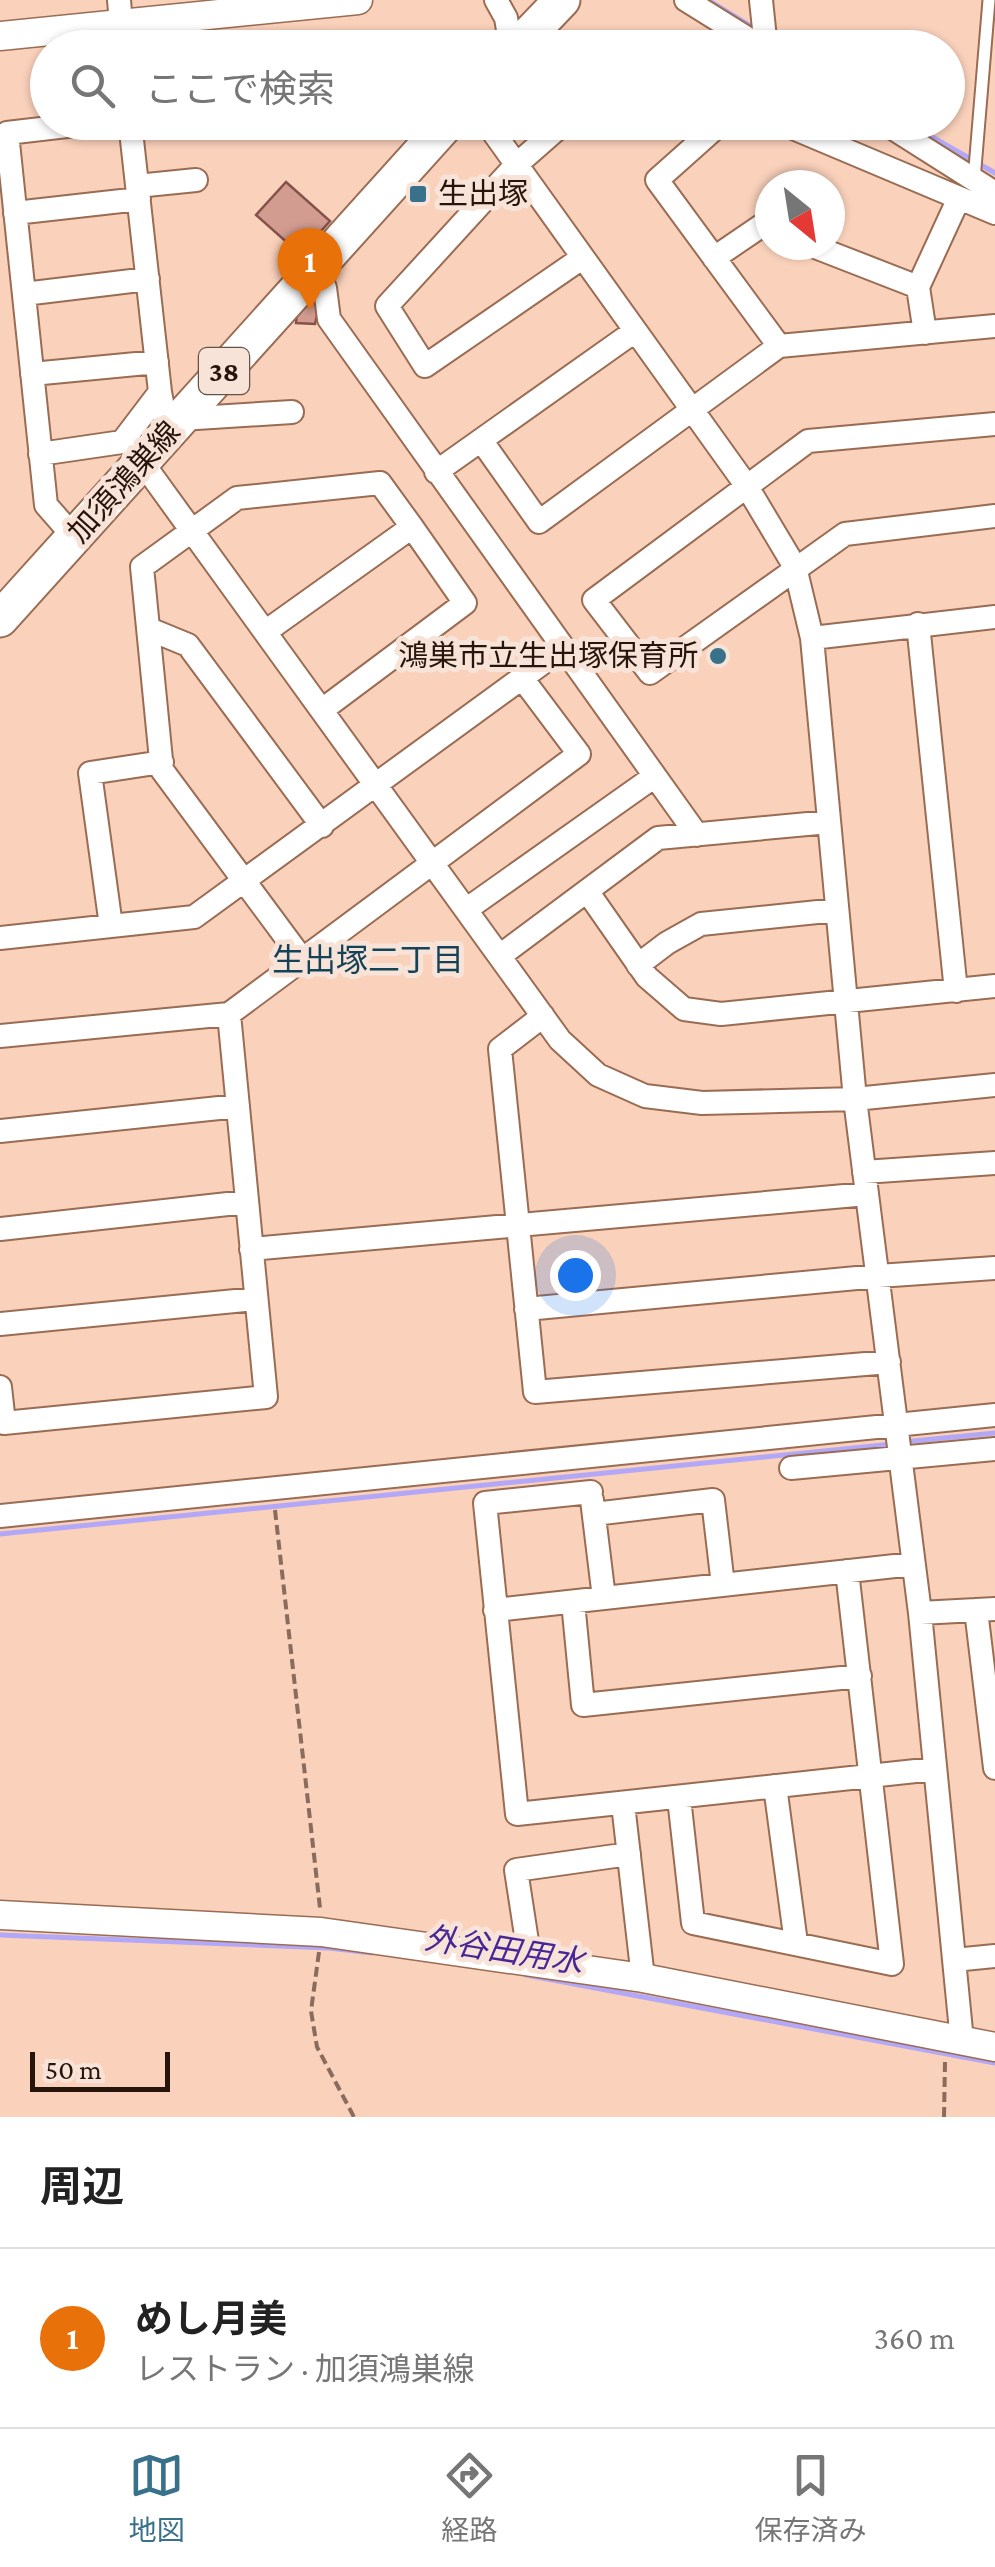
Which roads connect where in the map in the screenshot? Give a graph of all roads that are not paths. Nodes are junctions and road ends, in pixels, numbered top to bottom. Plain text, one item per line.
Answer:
1 (358, 0) edge
2 (496, 0) edge
3 (562, 0) edge
4 (686, 0) edge
5 (761, 0) edge
6 (990, 0) edge
7 (121, 24) edge
8 (60, 30) edge
9 (509, 30) edge
10 (531, 30) edge
11 (735, 30) edge
12 (764, 30) edge
13 (30, 33) edge
14 (0, 36) edge
15 (30, 130) edge
16 (132, 140) edge
17 (432, 140) edge
18 (499, 140) edge
19 (545, 140) edge
20 (702, 140) edge
21 (830, 140) edge
22 (906, 140) edge
23 (516, 165) junction
24 (196, 180) dead end
25 (967, 189) junction
26 (138, 192) junction
27 (995, 193) edge
28 (15, 213) junction
29 (995, 213) edge
30 (755, 230) edge
31 (582, 258) junction
32 (714, 258) junction
33 (845, 259) edge
34 (318, 268) junction
35 (148, 278) junction
36 (918, 287) junction
37 (24, 294) junction
38 (995, 326) edge
39 (635, 331) junction
40 (925, 333) junction
41 (779, 346) junction
42 (157, 362) junction
43 (32, 374) junction
44 (692, 409) junction
45 (292, 412) dead end
46 (170, 415) junction
47 (995, 424) edge
48 (481, 440) junction
49 (40, 454) junction
50 (142, 462) junction
51 (436, 472) junction
52 (746, 485) junction
53 (995, 516) edge
54 (412, 527) junction
55 (190, 530) junction
56 (74, 537) junction
57 (795, 567) junction
58 (995, 616) edge
59 (0, 619) edge
60 (918, 624) junction
61 (149, 629) junction
62 (264, 632) junction
63 (812, 638) junction
64 (563, 648) junction
65 (522, 678) junction
66 (322, 710) junction
67 (162, 762) junction
68 (654, 776) junction
69 (378, 786) junction
70 (829, 822) junction
71 (322, 826) junction
72 (697, 835) junction
73 (431, 862) junction
74 (243, 882) junction
75 (587, 891) junction
76 (467, 908) junction
77 (838, 910) junction
78 (111, 926) junction
79 (0, 938) edge
80 (501, 954) junction
81 (302, 960) junction
82 (638, 964) junction
83 (995, 986) edge
84 (956, 991) junction
85 (846, 1003) junction
86 (230, 1014) junction
87 (543, 1016) junction
88 (0, 1036) edge
89 (995, 1085) edge
90 (855, 1100) junction
91 (238, 1106) junction
92 (0, 1131) edge
93 (995, 1163) edge
94 (866, 1183) junction
95 (246, 1202) junction
96 (516, 1226) junction
97 (0, 1230) edge
98 (251, 1248) junction
99 (995, 1268) edge
100 (878, 1276) junction
101 (256, 1299) junction
102 (526, 1309) junction
103 (0, 1324) edge
104 (889, 1362) junction
105 (0, 1387) edge
106 (995, 1415) edge
107 (896, 1425) junction
108 (995, 1448) edge
109 (588, 1457) junction
110 (901, 1458) junction
111 (791, 1468) dead end
112 (592, 1503) junction
113 (0, 1516) edge
114 (913, 1564) junction
115 (848, 1571) junction
116 (723, 1585) junction
117 (604, 1598) junction
118 (574, 1602) junction
119 (495, 1610) junction
120 (986, 1610) edge
121 (920, 1613) junction
122 (860, 1676) junction
123 (995, 1768) edge
124 (934, 1769) junction
125 (872, 1774) junction
126 (775, 1786) junction
127 (679, 1798) junction
128 (623, 1804) junction
129 (628, 1854) junction
130 (0, 1915) edge
131 (796, 1944) junction
132 (995, 1956) edge
133 (954, 1960) junction
134 (530, 1961) junction
135 (643, 1978) junction
136 (954, 2039) junction
137 (995, 2047) edge

1 - 7 street
2 - 9 street
3 - 10 main road
4 - 11 street
5 - 12 street
6 - 25 lane
7 - 8 street
13 - 14 street
15 - 28 street
16 - 26 street
17 - 34 main road, 加須鴻巣線 / 38
18 - 23 street
19 - 23 street
20 - 32 street
21 - 25 street
22 - 25 street
23 - 31 street
23 - 31 street
24 - 26 street
25 - 27 street
25 - 29 street
25 - 36 street
26 - 28 street
26 - 35 street
28 - 37 street
30 - 32 street
31 - 39 street
32 - 41 street
33 - 36 street
34 - 46 main road, 加須鴻巣線 / 38
34 - 51 street
35 - 37 street
35 - 42 street
36 - 40 street
37 - 43 street
38 - 40 street
39 - 44 street
39 - 48 street
40 - 41 street
41 - 44 street
42 - 43 street
42 - 46 street
43 - 49 street
44 - 48 street
44 - 52 street
45 - 46 street
46 - 49 street
46 - 50 main road, 加須鴻巣線 / 38
47 - 52 street
48 - 51 street
49 - 56 street
50 - 55 street
50 - 56 main road, 加須鴻巣線 / 38
51 - 64 street
52 - 57 street
52 - 57 street
53 - 57 street
54 - 55 street
54 - 62 street
54 - 66 street
55 - 61 street
55 - 62 street
56 - 59 main road, 加須鴻巣線 / 38
57 - 63 street
58 - 60 street
60 - 63 street
60 - 84 street
61 - 67 street
61 - 71 street
62 - 66 street
63 - 70 street
64 - 65 street
64 - 68 street
65 - 69 street
65 - 73 street
66 - 69 street
67 - 74 street
67 - 78 street
68 - 72 street
68 - 76 street
69 - 71 street
69 - 73 street
70 - 72 street
70 - 77 street
71 - 74 street
72 - 75 street
73 - 76 street
73 - 81 street
74 - 78 street
74 - 81 street
75 - 80 street
75 - 82 street
76 - 80 street
77 - 82 street
77 - 85 street
78 - 79 street
80 - 87 street
81 - 86 street
82 - 85 street
83 - 84 street
84 - 85 street
85 - 90 street
86 - 88 street
86 - 91 street
87 - 90 street
87 - 96 street
89 - 90 street
90 - 94 street
91 - 92 street
91 - 95 street
93 - 94 street
94 - 96 street
94 - 100 street
95 - 97 street
95 - 98 street
96 - 98 street
96 - 102 street
98 - 101 street
99 - 100 street
100 - 102 street
100 - 104 street
101 - 103 street
101 - 105 street
102 - 104 street
104 - 107 street
106 - 107 street
107 - 109 street
107 - 110 street
108 - 110 street
109 - 112 street
109 - 113 street
110 - 111 street
110 - 114 street
112 - 116 street
112 - 117 street
112 - 119 street
114 - 115 street
114 - 121 street
115 - 116 street
115 - 122 street
116 - 117 street
117 - 118 street
118 - 119 street
118 - 122 street
119 - 128 street
120 - 121 street
120 - 123 street
121 - 124 street
122 - 125 street
124 - 125 street
124 - 133 street
125 - 126 street
125 - 131 street
126 - 127 street
126 - 131 street
127 - 128 street
127 - 131 street
128 - 129 street
129 - 134 street
129 - 135 street
130 - 134 street
132 - 133 street
133 - 136 street
134 - 135 street
135 - 136 street
136 - 137 street

